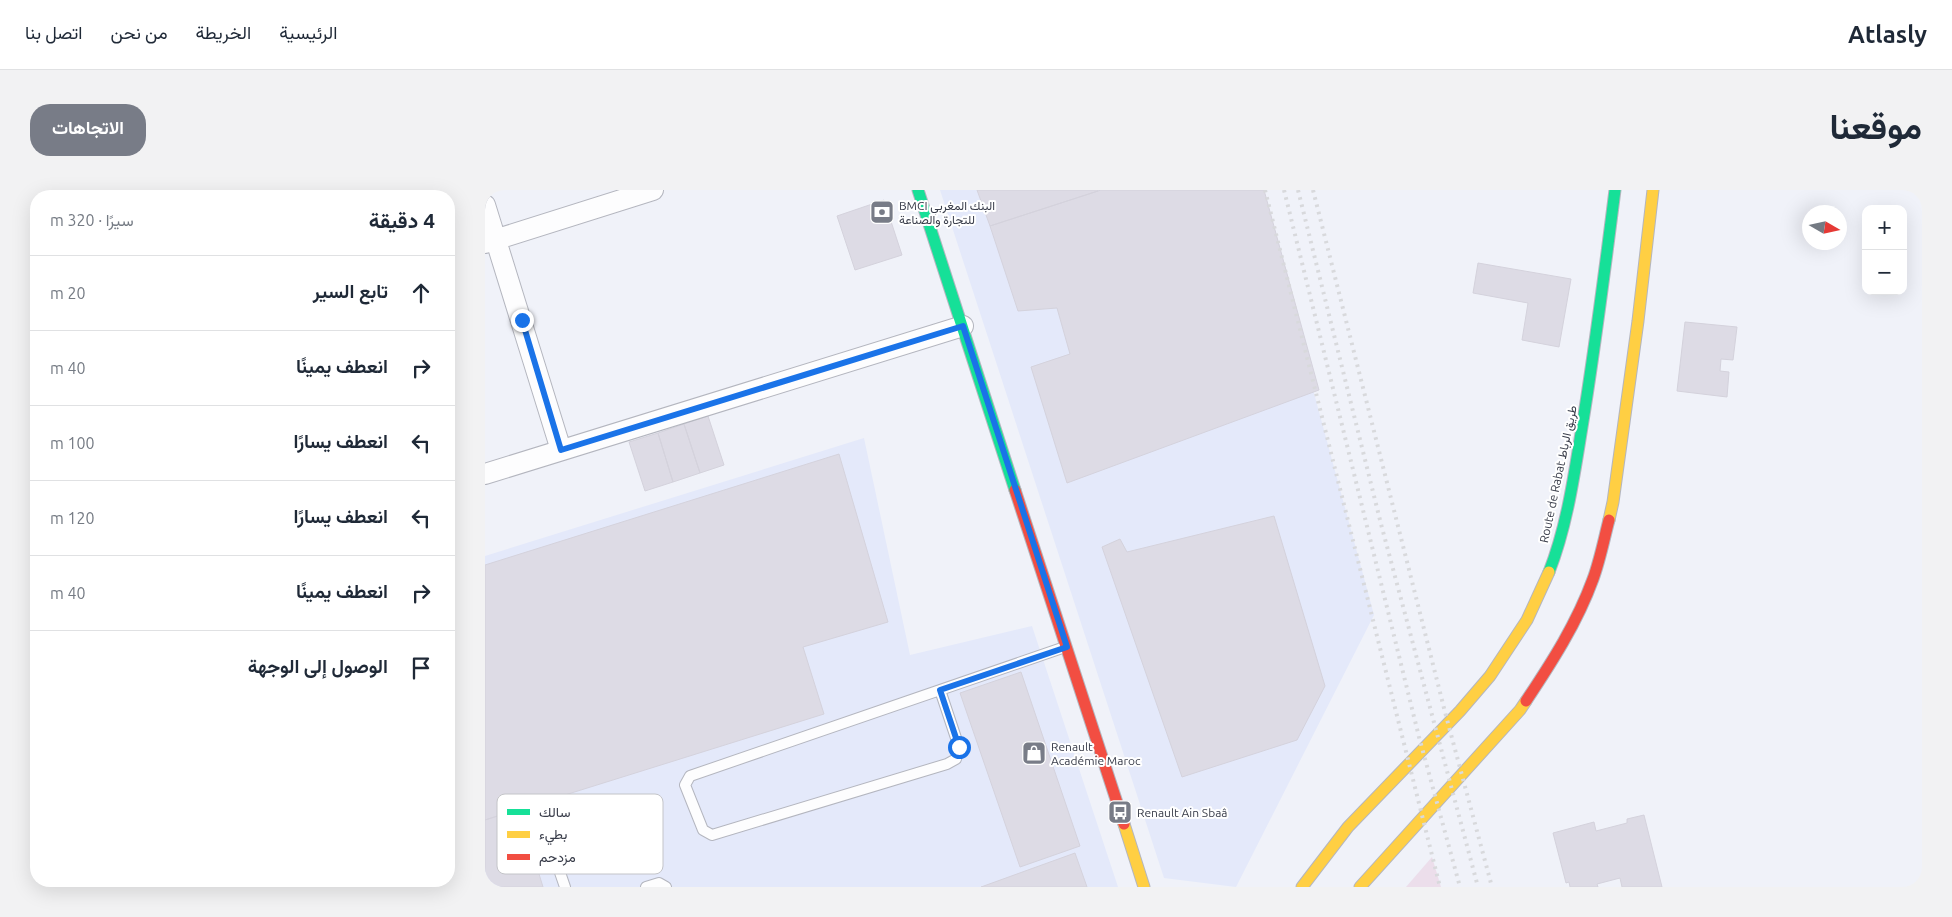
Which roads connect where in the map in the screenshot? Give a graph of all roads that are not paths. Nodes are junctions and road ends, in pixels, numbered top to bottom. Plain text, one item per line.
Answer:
1 (653, 190) edge
2 (919, 190) edge
3 (1615, 190) edge
4 (1653, 190) edge
5 (485, 204) edge
6 (491, 241) edge
7 (963, 326) junction
8 (561, 450) junction
9 (485, 474) edge
10 (1067, 647) junction
11 (940, 690) junction
12 (561, 874) edge
13 (565, 887) edge
14 (646, 887) edge
15 (666, 887) edge
16 (1144, 887) edge
17 (1302, 887) edge
18 (1360, 887) edge

1 - 6 street
2 - 7 main road
3 - 17 main road, Route de Rabat طريق الرباط
4 - 18 main road
5 - 6 street
6 - 8 street
7 - 8 street
7 - 10 main road
8 - 9 street
10 - 11 lane
10 - 16 main road
11 - 11 lane
12 - 13 lane
14 - 15 lane

